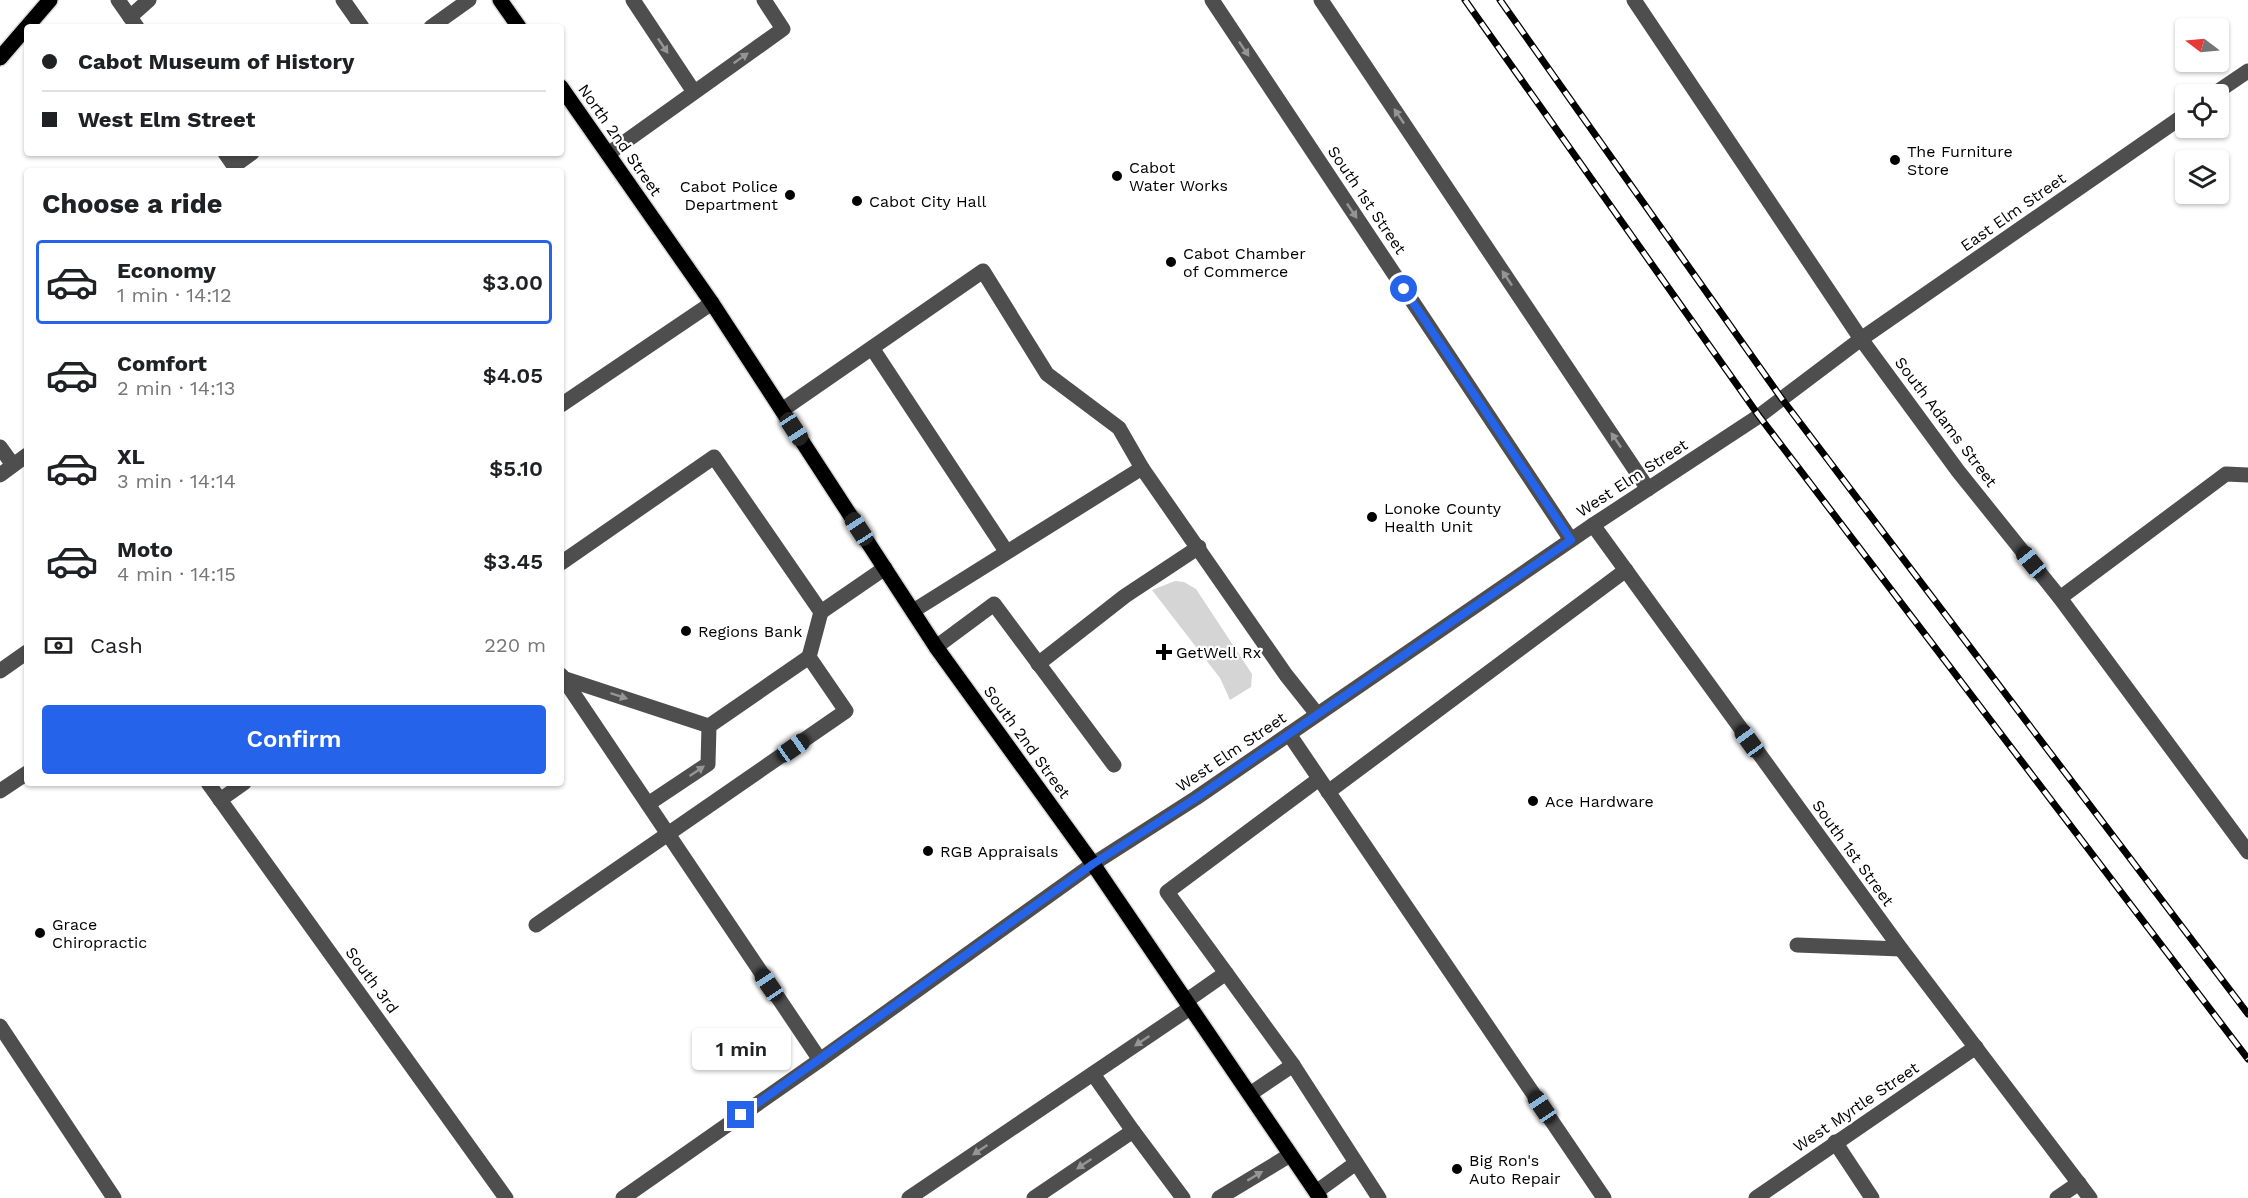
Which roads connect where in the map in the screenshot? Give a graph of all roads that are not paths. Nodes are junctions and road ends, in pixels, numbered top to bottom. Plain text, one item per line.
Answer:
1 (50, 0) edge
2 (118, 0) edge
3 (149, 0) edge
4 (343, 0) edge
5 (469, 0) edge
6 (500, 0) edge
7 (633, 0) edge
8 (764, 0) edge
9 (1212, 0) edge
10 (1321, 0) edge
11 (1634, 0) edge
12 (133, 22) edge
13 (29, 24) edge
14 (360, 24) edge
15 (435, 24) edge
16 (517, 24) edge
17 (24, 30) edge
18 (0, 58) edge
19 (2248, 71) edge
20 (2229, 84) edge
21 (564, 91) edge
22 (694, 92) junction
23 (2175, 122) edge
24 (608, 154) junction
25 (247, 156) edge
26 (231, 165) edge
27 (712, 303) junction
28 (1861, 339) junction
29 (872, 348) junction
30 (564, 403) edge
31 (782, 410) junction
32 (0, 447) edge
33 (24, 457) edge
34 (13, 465) junction
35 (1142, 468) junction
36 (0, 475) edge
37 (2248, 475) edge
38 (1648, 489) junction
39 (1593, 525) junction
40 (1571, 540) junction
41 (1199, 547) junction
42 (1006, 551) junction
43 (564, 561) edge
44 (885, 568) junction
45 (1626, 570) junction
46 (2060, 598) junction
47 (913, 611) junction
48 (820, 612) junction
49 (936, 646) junction
50 (24, 654) edge
51 (809, 657) junction
52 (1038, 664) junction
53 (0, 671) edge
54 (564, 677) edge
55 (564, 679) edge
56 (1317, 714) junction
57 (709, 726) junction
58 (1289, 734) junction
59 (1114, 765) dead end
60 (24, 775) edge
61 (1323, 785) junction
62 (210, 786) edge
63 (240, 786) edge
64 (0, 791) edge
65 (220, 800) junction
66 (648, 804) junction
67 (669, 835) junction
68 (2248, 852) edge
69 (1093, 864) junction
70 (536, 925) dead end
71 (1797, 945) dead end
72 (1901, 949) junction
73 (1226, 973) junction
74 (1188, 1005) junction
75 (0, 1026) edge
76 (1976, 1047) junction
77 (820, 1060) junction
78 (1293, 1065) junction
79 (1093, 1074) junction
80 (1250, 1094) junction
81 (1132, 1131) junction
82 (1835, 1142) junction
83 (1290, 1155) junction
84 (1356, 1163) junction
85 (2079, 1183) junction
86 (1318, 1195) edge
87 (114, 1198) edge
88 (506, 1198) edge
89 (623, 1198) edge
90 (909, 1198) edge
91 (1034, 1198) edge
92 (1183, 1198) edge
93 (1219, 1198) edge
94 (1379, 1198) edge
95 (1604, 1198) edge
96 (1756, 1198) edge
97 (1872, 1198) edge
98 (2058, 1198) edge
99 (2091, 1198) edge

1 - 13 main road
2 - 12 street
3 - 12 street
4 - 14 street
5 - 15 street
6 - 16 main road
7 -> 22 street
22 -> 8 street
9 -> 40 street, South 1st Street
38 -> 10 street
11 - 28 street, South Adams Street
17 - 18 main road
19 - 20 street
21 - 24 main road, North 2nd Street
22 - 24 street
23 - 28 street, East Elm Street
24 - 27 main road, North 2nd Street
25 - 26 street
27 - 30 street
27 - 31 main road, South 2nd Street
28 - 38 street, West Elm Street
28 - 46 street, South Adams Street
29 - 31 street
29 - 35 street
29 - 42 street
31 - 44 main road, South 2nd Street
32 - 34 street
33 - 34 street
34 - 36 street
35 - 41 street
35 - 42 street
37 - 46 street
38 - 39 street, West Elm Street
39 - 40 street, West Elm Street
39 - 45 street, South 1st Street
40 - 56 street, West Elm Street
41 - 52 street
41 - 56 street
42 - 47 street
43 - 48 street
44 - 47 main road, South 2nd Street
44 - 48 street
45 - 61 street
45 - 72 street, South 1st Street
46 - 68 street, South Adams Street
47 - 49 main road, South 2nd Street
48 - 51 street
49 - 52 street
49 - 69 main road, South 2nd Street
50 - 53 street
51 - 57 street
51 - 67 street
52 - 59 street
54 -> 57 street
55 - 66 street
56 - 58 street, West Elm Street
66 -> 57 street
58 - 61 street
58 - 69 street, West Elm Street
60 - 64 street
61 - 73 street
61 - 95 street
62 - 65 street, South 3rd
63 - 65 street
65 - 88 street, South 3rd
66 - 67 street
67 - 70 street
67 - 77 street
69 - 74 main road, South 2nd Street
69 - 77 street, West Elm Street
71 - 72 street
72 - 76 street, South 1st Street
73 - 74 street
73 - 78 street
74 -> 79 street
74 - 80 main road, South 2nd Street
75 - 87 street
76 - 82 street, West Myrtle Street
76 - 85 street, South 1st Street
77 - 89 street, West Elm Street
78 - 80 street
78 - 84 street
79 - 81 street
79 -> 90 street
80 - 83 main road, South 2nd Street
81 -> 91 street
81 - 92 street
82 - 96 street, West Myrtle Street
82 - 97 street
83 - 86 main road, South 2nd Street
93 -> 83 street
84 - 86 street
84 - 94 street
85 - 98 street
85 - 99 street, South 1st Street

